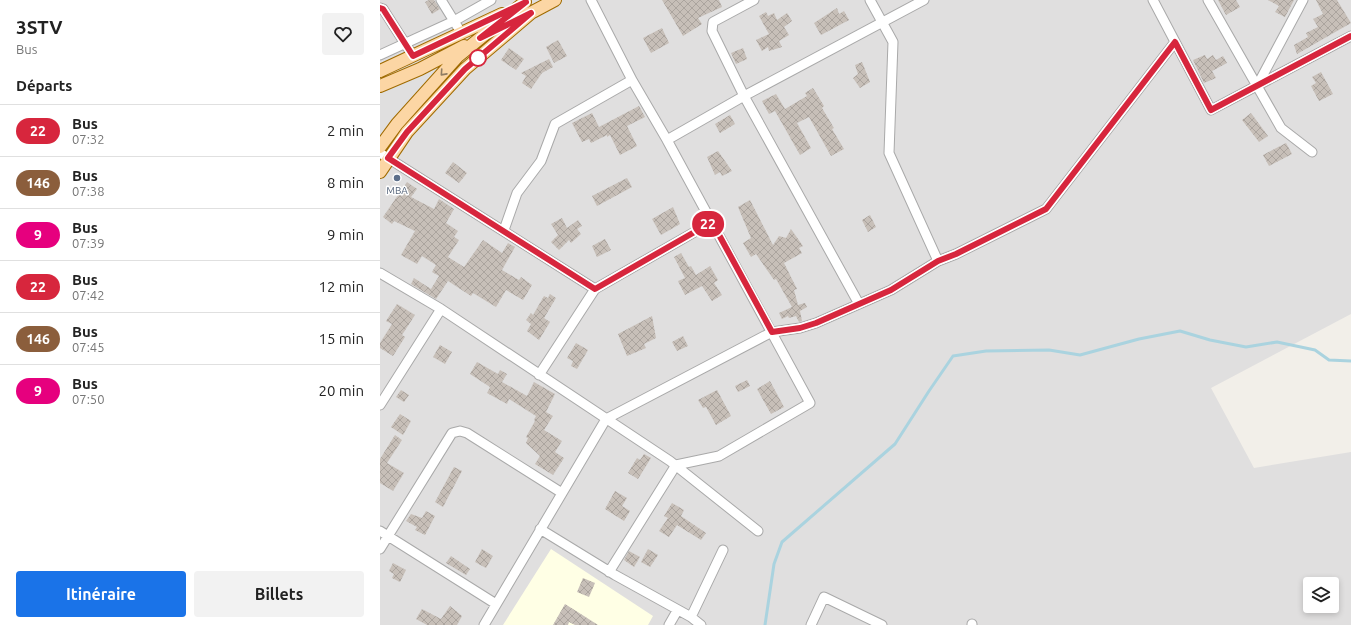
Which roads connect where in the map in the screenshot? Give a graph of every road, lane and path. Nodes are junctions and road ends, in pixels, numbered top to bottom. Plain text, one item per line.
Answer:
1 (441, 0) edge
2 (491, 0) edge
3 (555, 0) edge
4 (591, 0) edge
5 (754, 0) edge
6 (870, 0) edge
7 (924, 0) edge
8 (1153, 0) edge
9 (1208, 0) edge
10 (1303, 0) edge
11 (527, 1) edge
12 (380, 8) edge
13 (531, 13) junction
14 (454, 21) junction
15 (883, 23) junction
16 (462, 34) junction
17 (1351, 36) edge
18 (480, 38) junction
19 (1175, 42) junction
20 (405, 44) junction
21 (380, 55) edge
22 (413, 56) junction
23 (380, 71) edge
24 (632, 80) junction
25 (380, 86) edge
26 (1257, 86) junction
27 (744, 96) junction
28 (667, 140) junction
29 (380, 147) edge
30 (1312, 152) dead end
31 (384, 155) edge
32 (380, 172) edge
33 (712, 222) junction
34 (504, 230) junction
35 (938, 261) junction
36 (380, 273) edge
37 (595, 289) junction
38 (859, 304) junction
39 (441, 309) junction
40 (772, 332) junction
41 (539, 375) junction
42 (380, 405) edge
43 (606, 419) junction
44 (676, 465) junction
45 (562, 492) junction
46 (540, 530) junction
47 (380, 531) edge
48 (758, 531) dead end
49 (388, 536) junction
50 (380, 549) edge
51 (723, 550) dead end
52 (610, 572) junction
53 (496, 604) junction
54 (678, 611) junction
55 (691, 617) junction
56 (484, 625) edge
57 (669, 625) edge
58 (701, 625) edge
59 (811, 625) edge
60 (882, 625) edge

1 - 14 street
2 - 14 street
3 - 13 main road
4 - 24 street
5 - 27 street
6 - 15 street
7 - 15 street
8 - 19 street
9 - 26 street
10 - 26 street
11 - 16 main road
11 - 18 main road
12 - 20 street
13 - 18 main road
13 - 31 main road
14 - 16 street
14 - 20 street
15 - 27 street
15 - 35 street
16 - 22 main road
17 - 26 street
18 - 25 main road
18 -> 29 main road
19 - 26 street
19 - 35 street
20 - 21 street
20 - 22 street
22 - 23 main road
24 - 28 street
24 - 34 street
26 - 30 street
27 - 28 street
27 - 38 street
28 - 33 street
31 - 32 main road
31 - 34 street
33 - 37 street
33 - 40 street
34 - 37 street
35 - 38 street
36 - 39 street
37 - 41 street
38 - 40 street
39 - 41 street
39 - 42 street
40 - 43 street
40 - 44 street
41 - 43 street
43 - 44 street
43 - 45 street
44 - 48 street
44 - 52 street
45 - 46 street
45 - 49 street
46 - 52 street
46 - 53 street
47 - 49 street
49 - 50 street
49 - 53 street
51 - 55 street
52 - 54 street
53 - 56 street
54 - 55 street
54 - 57 street
55 - 58 street
59 - 60 street

